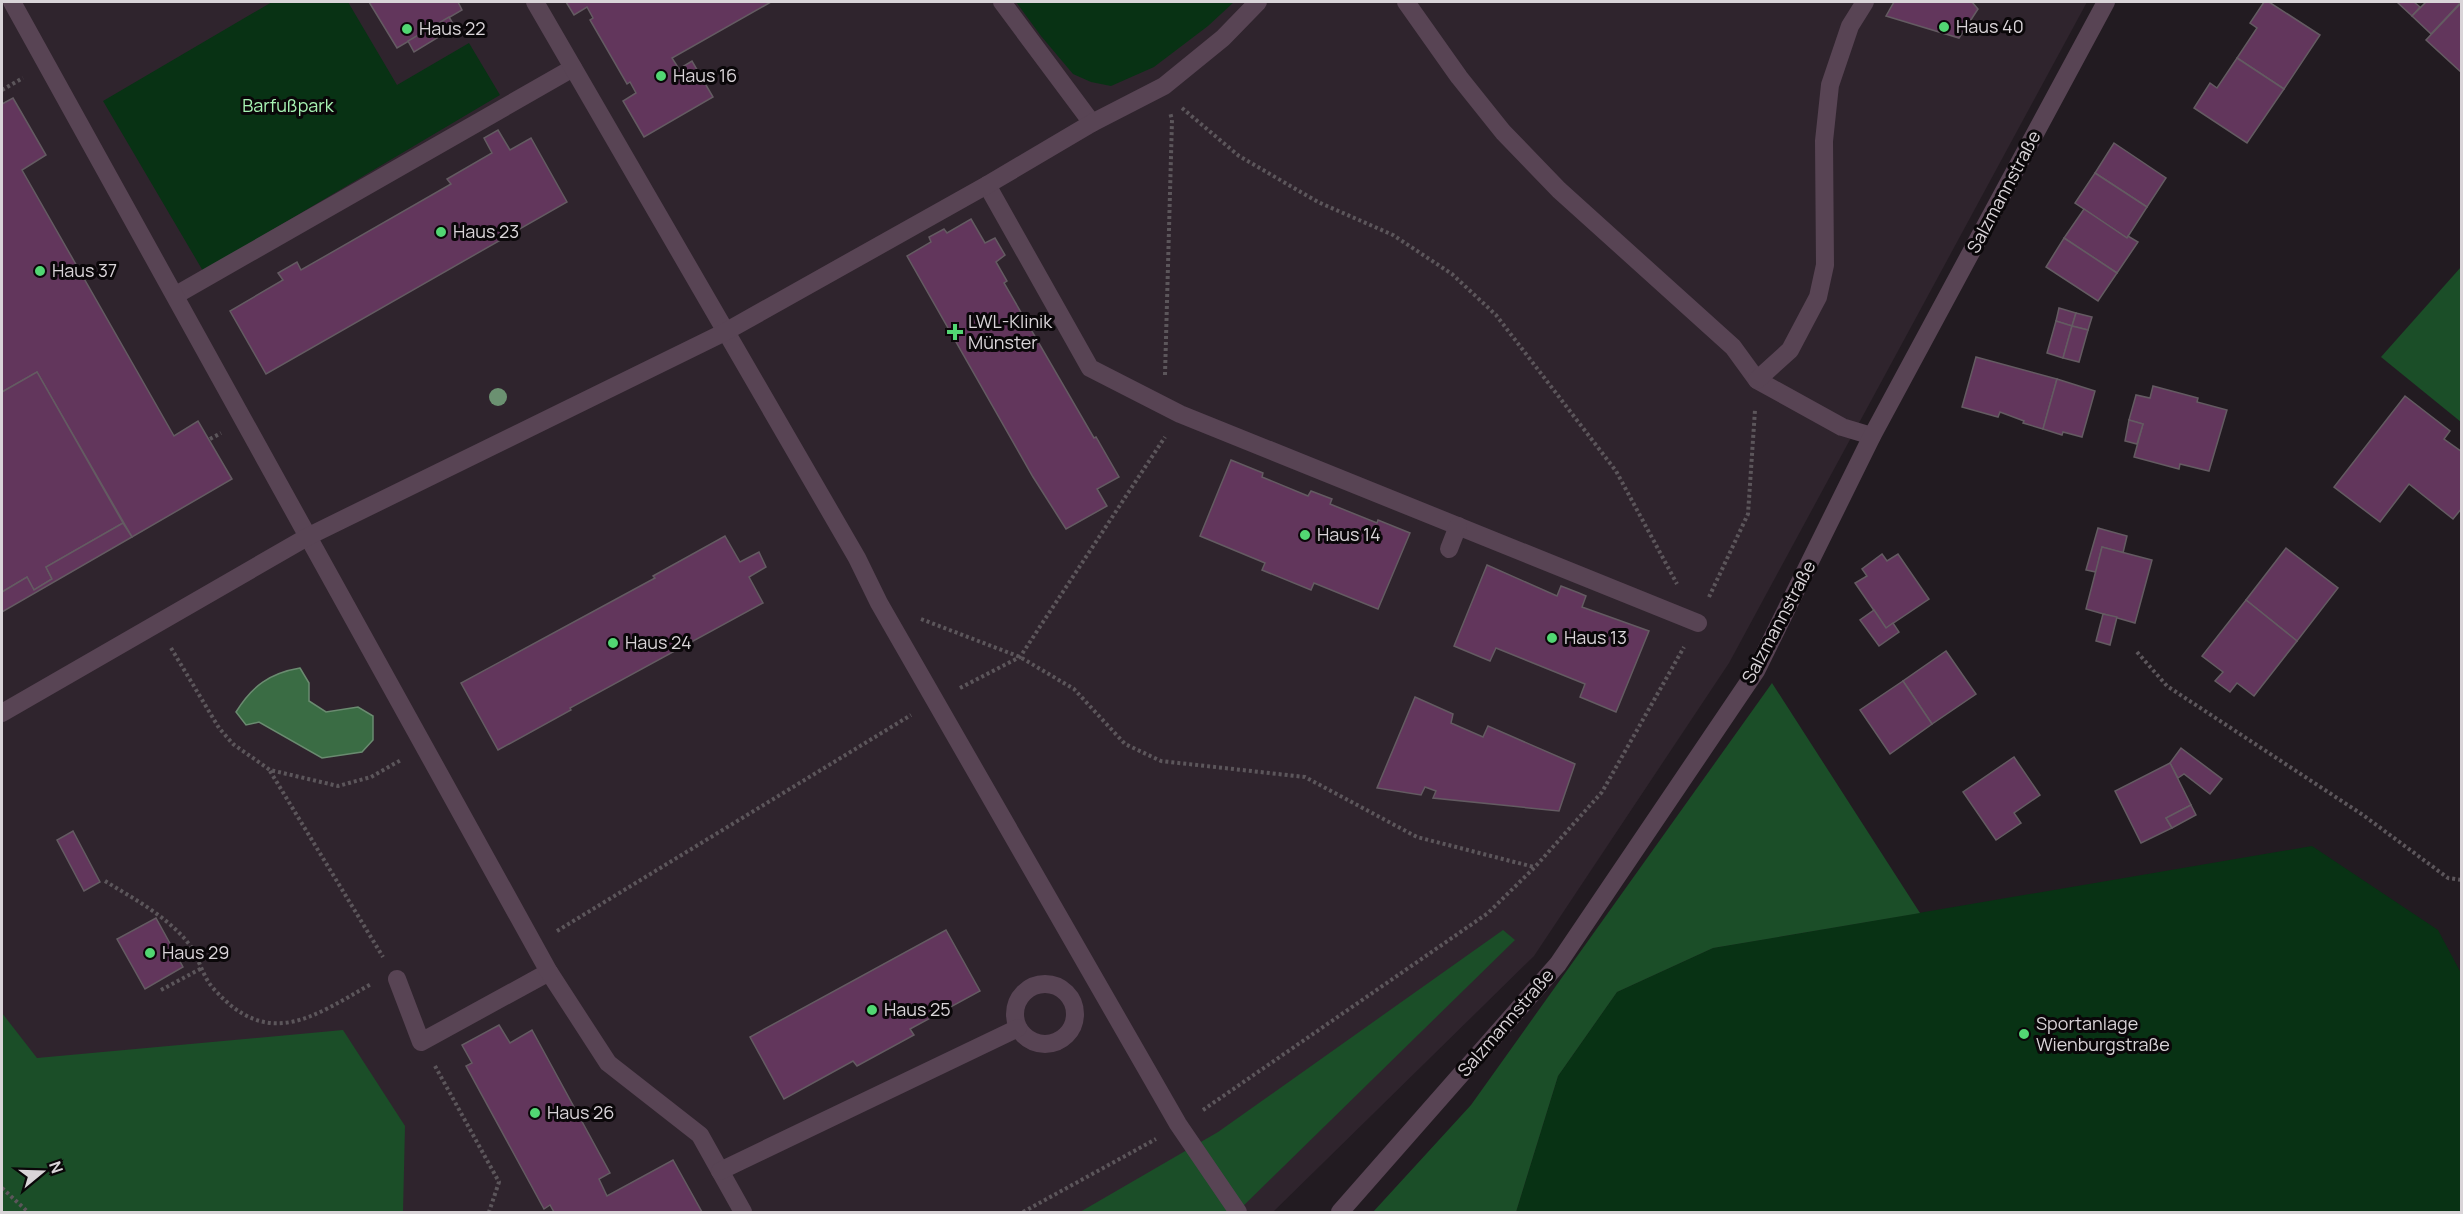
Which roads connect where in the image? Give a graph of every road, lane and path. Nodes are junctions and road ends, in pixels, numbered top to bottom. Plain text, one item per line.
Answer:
1 (12, 2) edge
2 (535, 2) edge
3 (1002, 2) edge
4 (1258, 2) edge
5 (1406, 2) edge
6 (1865, 2) edge
7 (2106, 2) edge
8 (573, 68) junction
9 (1164, 86) junction
10 (1092, 123) junction
11 (987, 185) junction
12 (176, 295) junction
13 (725, 332) junction
14 (1757, 380) junction
15 (1172, 409) junction
16 (1872, 436) junction
17 (1458, 526) junction
18 (309, 536) junction
19 (1449, 549) dead end
20 (879, 603) junction
21 (1698, 623) junction
22 (142, 631) junction
23 (2137, 652) dead end
24 (1020, 657) junction
25 (935, 700) junction
26 (2, 713) edge
27 (424, 747) junction
28 (270, 770) junction
29 (1535, 867) junction
30 (2462, 880) edge
31 (105, 881) dead end
32 (534, 945) junction
33 (202, 968) junction
34 (549, 972) junction
35 (394, 976) junction
36 (1099, 985) junction
37 (161, 990) dead end
38 (1072, 1002) junction
39 (1018, 1028) junction
40 (422, 1042) junction
41 (1179, 1124) junction
42 (720, 1171) junction
43 (2, 1188) edge
44 (28, 1212) edge
45 (489, 1212) edge
46 (743, 1212) edge
47 (1023, 1212) edge
48 (1238, 1212) edge
49 (1340, 1212) edge

1 - 12 street
2 - 8 street
3 - 10 street
4 - 9 street
5 - 14 street
6 - 14 street
7 - 16 street, Salzmannstraße
8 - 12 street
8 - 13 street
9 - 10 street
9 - 15 path
9 - 21 path
10 - 11 street
11 - 13 street
11 - 15 street
12 - 18 street
13 - 18 street
13 - 20 street
14 - 16 street
14 - 21 path
15 - 17 street
15 - 24 path
16 - 49 street, Salzmannstraße
17 - 19 street
17 - 21 street
18 - 22 street
18 - 27 street
20 - 24 path
20 - 25 street
21 - 29 path
22 - 26 street
22 - 28 path
23 - 30 path
24 - 25 path
24 - 29 path
25 - 32 path
25 - 36 street
27 - 28 path
27 - 32 street
28 - 35 path
29 - 41 path
31 - 33 path
32 - 34 street
33 - 35 path
33 - 37 path
34 - 40 street
34 - 42 street
35 - 40 street
36 - 38 street
36 - 41 street
38 - 39 street
38 - 39 street
39 - 42 street
40 - 45 path
41 - 47 path
41 - 48 street
42 - 46 street
43 - 44 path

